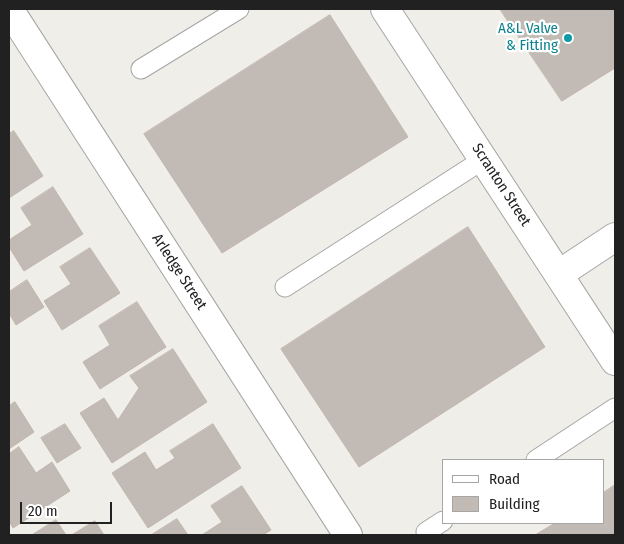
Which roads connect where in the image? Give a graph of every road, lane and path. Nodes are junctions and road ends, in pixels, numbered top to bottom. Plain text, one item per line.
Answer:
1 (9, 9) edge
2 (239, 9) edge
3 (385, 9) edge
4 (141, 70) dead end
5 (484, 159) junction
6 (615, 237) edge
7 (559, 274) junction
8 (285, 287) dead end
9 (615, 361) edge
10 (615, 408) edge
11 (538, 459) edge
12 (442, 522) edge
13 (426, 532) dead end
14 (348, 535) edge

1 - 14 street, Arledge Street
2 - 4 lane
3 - 5 street, Scranton Street
5 - 7 street, Scranton Street
5 - 8 lane
6 - 7 street
7 - 9 street, Scranton Street
10 - 11 lane
12 - 13 lane

